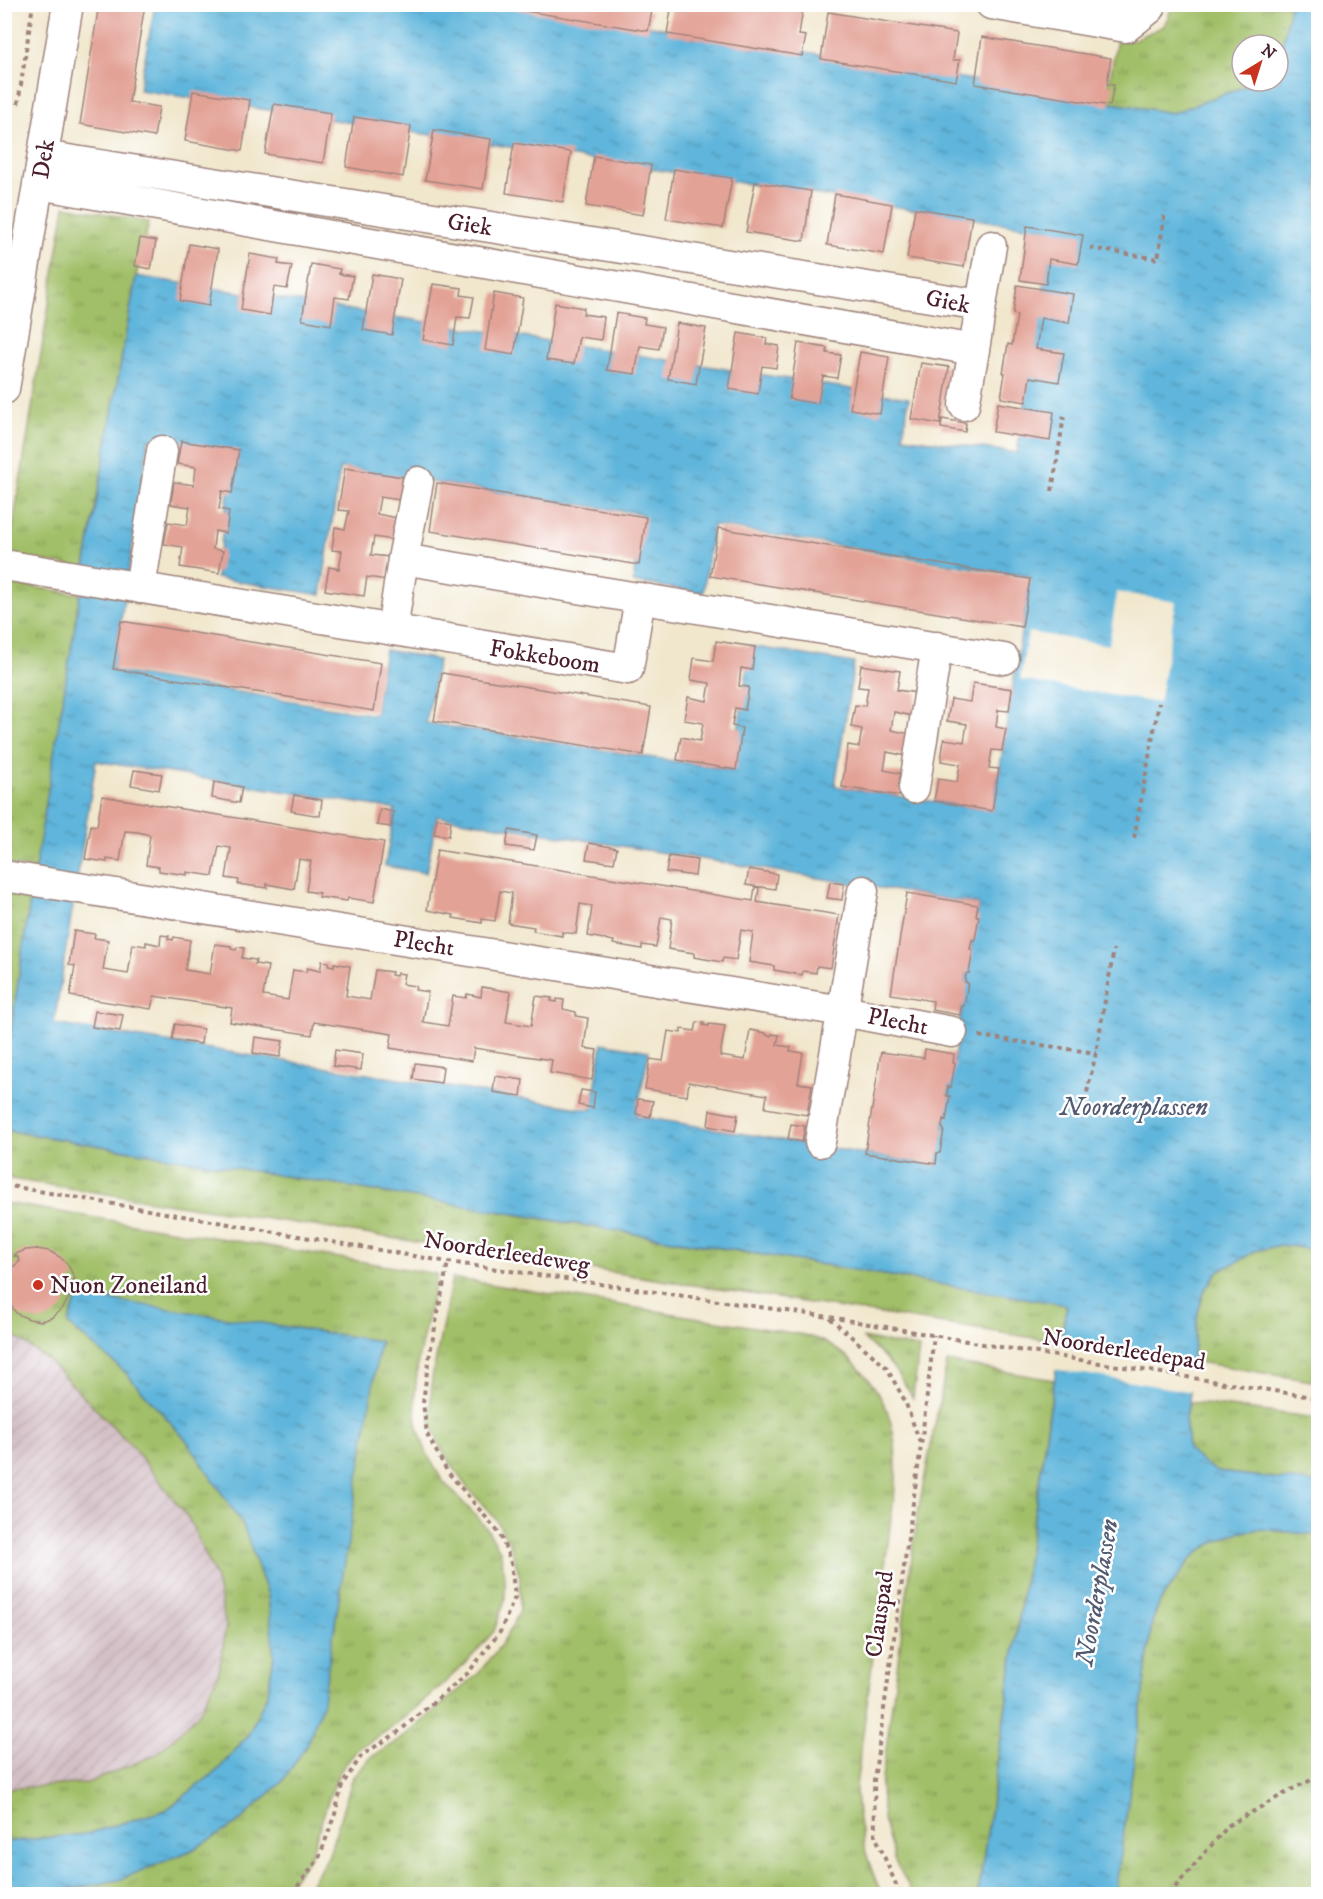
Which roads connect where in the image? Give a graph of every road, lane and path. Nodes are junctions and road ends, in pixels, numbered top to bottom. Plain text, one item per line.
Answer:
1 (33, 4) edge
2 (68, 4) edge
3 (991, 4) edge
4 (1150, 6) edge
5 (18, 107) dead end
6 (41, 170) junction
7 (1165, 211) dead end
8 (991, 246) dead end
9 (1090, 248) dead end
10 (981, 305) junction
11 (11, 312) edge
12 (974, 350) junction
13 (4, 389) edge
14 (964, 405) dead end
15 (1064, 416) dead end
16 (162, 451) dead end
17 (418, 482) dead end
18 (1052, 490) dead end
19 (403, 558) junction
20 (4, 566) edge
21 (134, 587) junction
22 (640, 598) junction
23 (392, 630) junction
24 (937, 647) junction
25 (1004, 659) dead end
26 (1159, 703) dead end
27 (914, 788) dead end
28 (1134, 838) dead end
29 (19, 878) edge
30 (862, 891) dead end
31 (1114, 949) dead end
32 (843, 1011) junction
33 (952, 1032) joint
34 (1096, 1053) junction
35 (1083, 1110) dead end
36 (820, 1142) dead end
37 (4, 1185) edge
38 (448, 1262) junction
39 (829, 1317) junction
40 (934, 1335) junction
41 (1006, 1348) joint
42 (1318, 1398) edge
43 (921, 1446) junction
44 (1318, 1536) edge
45 (1318, 1600) edge
46 (1318, 1777) edge
47 (292, 1894) edge
48 (900, 1894) edge
49 (1169, 1894) edge

1 - 5 path, Dek
2 - 6 street, Dek
3 - 4 street
6 - 10 street, Giek
6 - 11 street, Dek
6 - 12 street, Giek
7 - 9 path
8 - 10 street
10 - 12 street, Giek
11 - 13 street, Dek
12 - 14 street
15 - 18 path
16 - 21 street
17 - 19 street
19 - 22 street
19 - 23 street
20 - 21 street, Fokkeboom
21 - 23 street, Fokkeboom
22 - 23 street, Fokkeboom
22 - 24 street
24 - 25 street
24 - 27 street
26 - 28 path
29 - 32 street, Plecht
30 - 32 street, Plecht
31 - 34 path
32 - 33 street, Plecht
32 - 36 street, Plecht
33 - 34 path
34 - 35 path
37 - 38 path, Noorderleedeweg
38 - 39 path, Noorderleedeweg
38 - 47 path
39 - 40 path, Noorderleedeweg
39 - 43 path
40 - 41 path, Noorderleedeweg
40 - 43 path, Clauspad
41 - 42 path, Noorderleedepad
43 - 48 path, Clauspad
44 - 45 path
46 - 49 path

